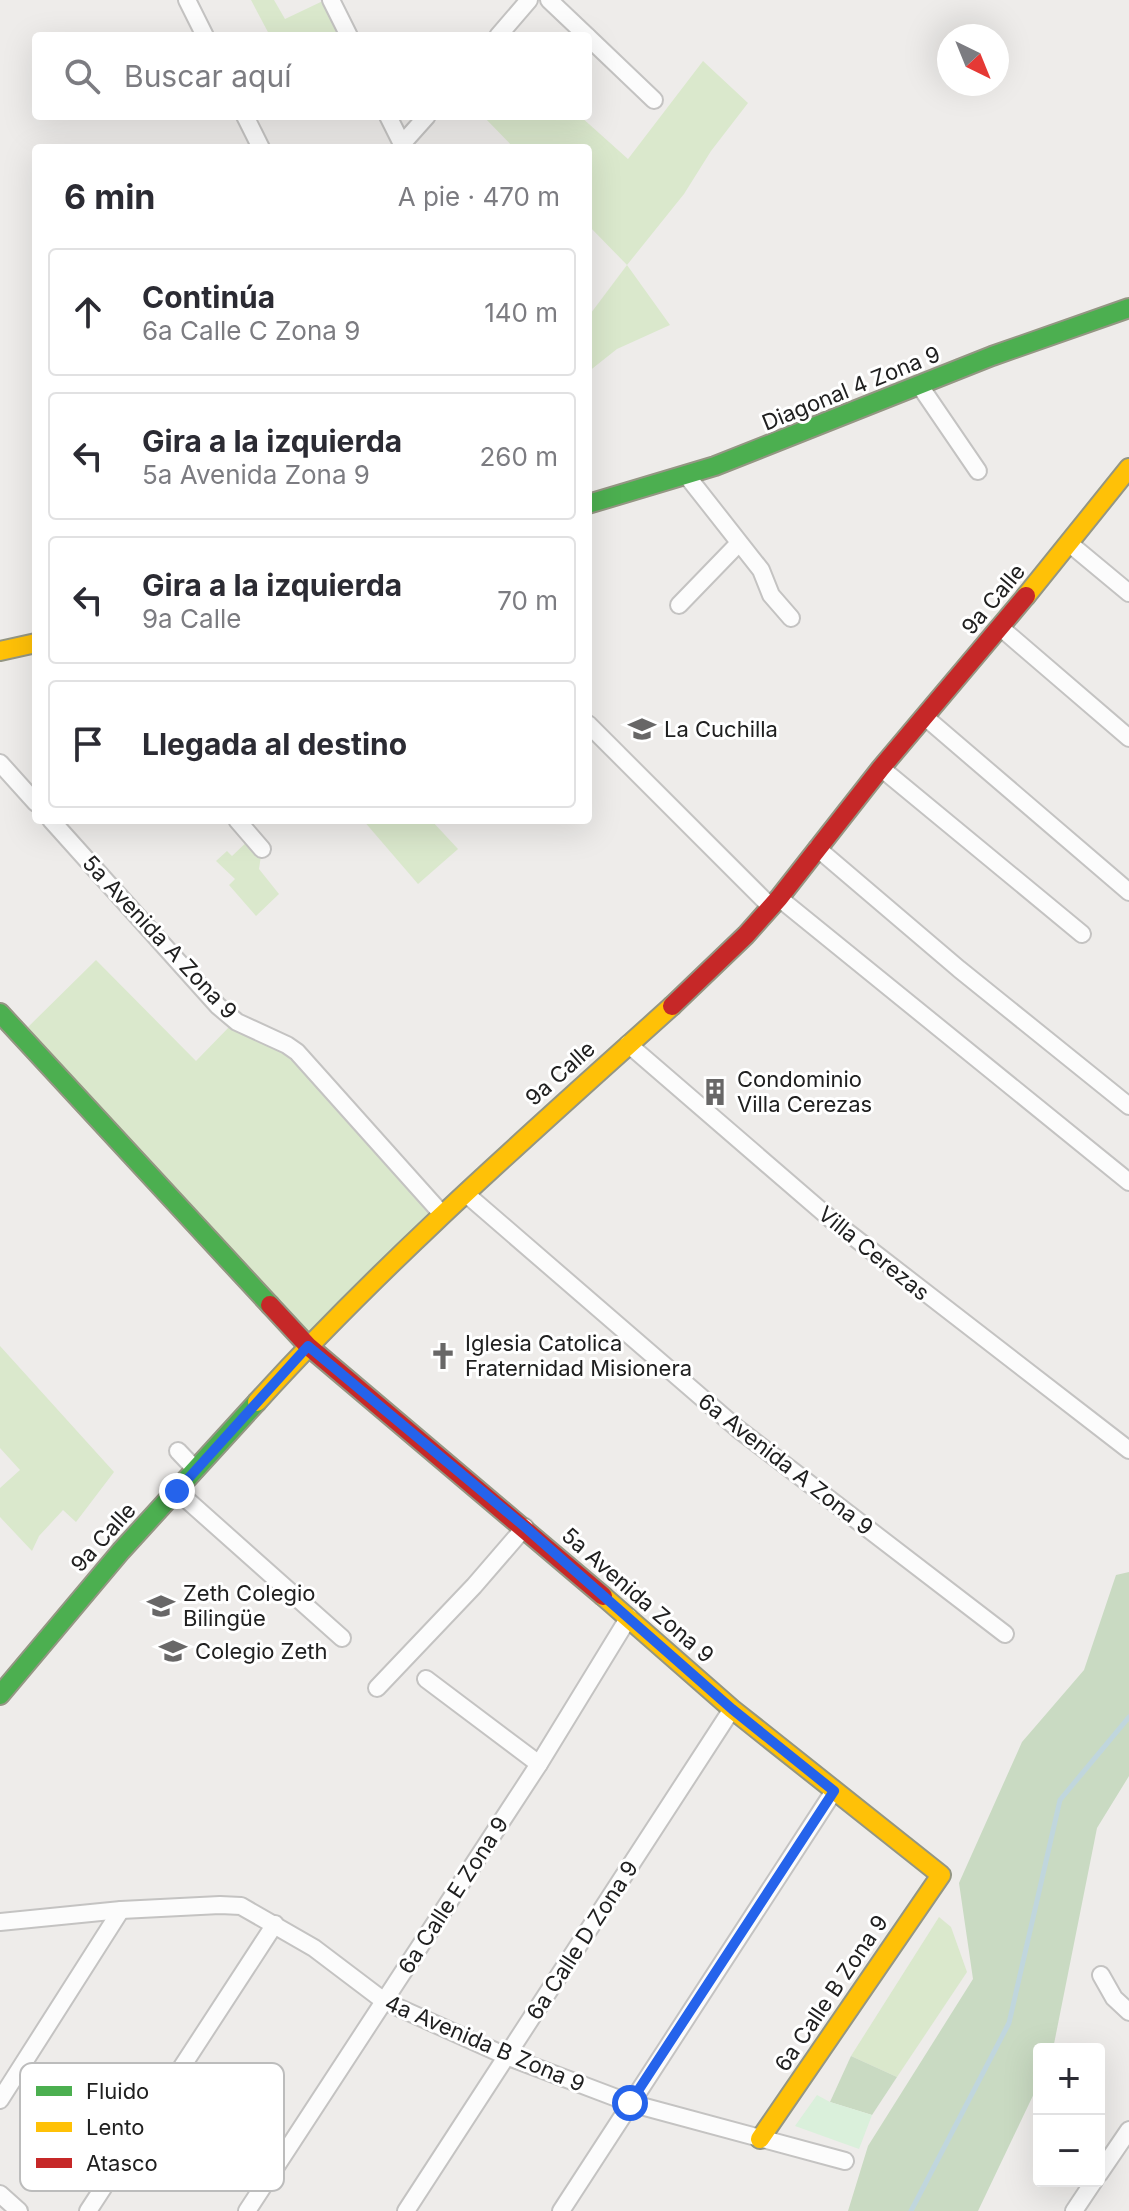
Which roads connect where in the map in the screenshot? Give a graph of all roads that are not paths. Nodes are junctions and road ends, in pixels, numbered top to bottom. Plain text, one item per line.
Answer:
1 (187, 0) edge
2 (331, 0) edge
3 (529, 0) edge
4 (549, 0) edge
5 (203, 32) edge
6 (347, 32) edge
7 (501, 32) edge
8 (582, 32) edge
9 (592, 42) edge
10 (654, 100) dead end
11 (247, 120) edge
12 (390, 120) edge
13 (424, 120) edge
14 (259, 144) edge
15 (402, 144) edge
16 (405, 144) edge
17 (1129, 308) edge
18 (920, 386) junction
19 (1129, 468) edge
20 (978, 471) dead end
21 (687, 476) junction
22 (1123, 489) edge
23 (592, 503) edge
24 (739, 543) junction
25 (1070, 544) junction
26 (1129, 593) edge
27 (679, 605) dead end
28 (791, 618) dead end
29 (1001, 628) junction
30 (32, 644) edge
31 (0, 651) edge
32 (925, 717) junction
33 (592, 728) edge
34 (1129, 738) edge
35 (0, 763) edge
36 (881, 768) junction
37 (32, 799) edge
38 (55, 824) edge
39 (240, 824) edge
40 (817, 848) junction
41 (262, 849) dead end
42 (1129, 892) edge
43 (775, 902) junction
44 (1082, 934) dead end
45 (0, 1013) edge
46 (628, 1044) junction
47 (1129, 1106) edge
48 (1129, 1182) edge
49 (465, 1193) junction
50 (442, 1214) junction
51 (308, 1346) junction
52 (1129, 1450) edge
53 (178, 1451) dead end
54 (196, 1470) junction
55 (177, 1491) junction
56 (525, 1527) junction
57 (629, 1617) junction
58 (1005, 1634) dead end
59 (342, 1638) dead end
60 (426, 1679) dead end
61 (3, 1686) edge
62 (377, 1688) dead end
63 (732, 1709) junction
64 (539, 1764) junction
65 (834, 1791) junction
66 (941, 1875) joint
67 (121, 1910) junction
68 (0, 1922) edge
69 (275, 1924) junction
70 (1101, 1975) dead end
71 (384, 2001) junction
72 (1129, 2012) edge
73 (506, 2056) junction
74 (24, 2063) edge
75 (184, 2063) edge
76 (20, 2069) edge
77 (0, 2100) edge
78 (630, 2103) junction
79 (1129, 2130) edge
80 (760, 2139) junction
81 (284, 2154) edge
82 (845, 2161) dead end
83 (1105, 2165) edge
84 (1090, 2187) edge
85 (101, 2191) edge
86 (260, 2191) edge
87 (0, 2194) edge
88 (19, 2211) edge
89 (88, 2211) edge
90 (247, 2211) edge
91 (406, 2211) edge
92 (561, 2211) edge
93 (1074, 2211) edge

1 - 5 street
2 - 6 street
3 - 7 street
4 - 8 street
9 - 10 street
11 - 14 street
12 - 15 street
13 - 16 street
17 - 18 street, Diagonal 4 Zona 9
18 - 20 street
18 - 21 street, Diagonal 4 Zona 9
19 - 22 street, 9a Calle
21 - 23 street, Diagonal 4 Zona 9
21 - 24 street
22 - 25 street, 9a Calle
24 - 27 street
24 - 28 street
25 - 26 street
25 - 29 street, 9a Calle
29 - 32 street, 9a Calle
29 - 34 street
30 - 31 street
32 - 36 street, 9a Calle
32 - 42 street
33 - 43 street
35 - 37 street
36 - 40 street, 9a Calle
36 - 44 street
38 - 50 street, 5a Avenida A Zona 9
39 - 41 street
40 - 43 street, 9a Calle
40 - 47 street
43 - 46 street, 9a Calle
43 - 48 street
45 - 51 street, 5a Avenida Zona 9
46 - 49 street, 9a Calle
46 - 52 street, Villa Cerezas
49 - 50 street, 9a Calle
49 - 58 street, 6a Avenida A Zona 9
50 - 51 street, 9a Calle
51 - 54 street, 9a Calle
51 - 56 street, 5a Avenida Zona 9
53 - 54 street
54 - 55 street, 9a Calle
55 - 59 street
55 - 61 street, 9a Calle
56 - 57 street, 5a Avenida Zona 9
56 - 62 street
57 - 63 street, 5a Avenida Zona 9
57 - 64 street, 6a Calle E Zona 9
60 - 64 street
63 - 65 street, 5a Avenida Zona 9
63 - 73 street, 6a Calle D Zona 9
64 - 71 street, 6a Calle E Zona 9
65 - 66 street, 5a Avenida Zona 9
65 - 78 street
66 - 80 street, 6a Calle B Zona 9
67 - 68 street, 4a Avenida B Zona 9
67 - 69 street, 4a Avenida B Zona 9
67 - 74 street
69 - 71 street, 4a Avenida B Zona 9
69 - 75 street
70 - 72 street
71 - 73 street, 4a Avenida B Zona 9
71 - 81 street, 6a Calle E Zona 9
73 - 78 street, 4a Avenida B Zona 9
73 - 91 street, 6a Calle D Zona 9
76 - 77 street
78 - 80 street, 4a Avenida B Zona 9
78 - 92 street
79 - 83 street
80 - 82 street, 4a Avenida B Zona 9
84 - 93 street
85 - 89 street
86 - 90 street, 6a Calle E Zona 9
87 - 88 street

